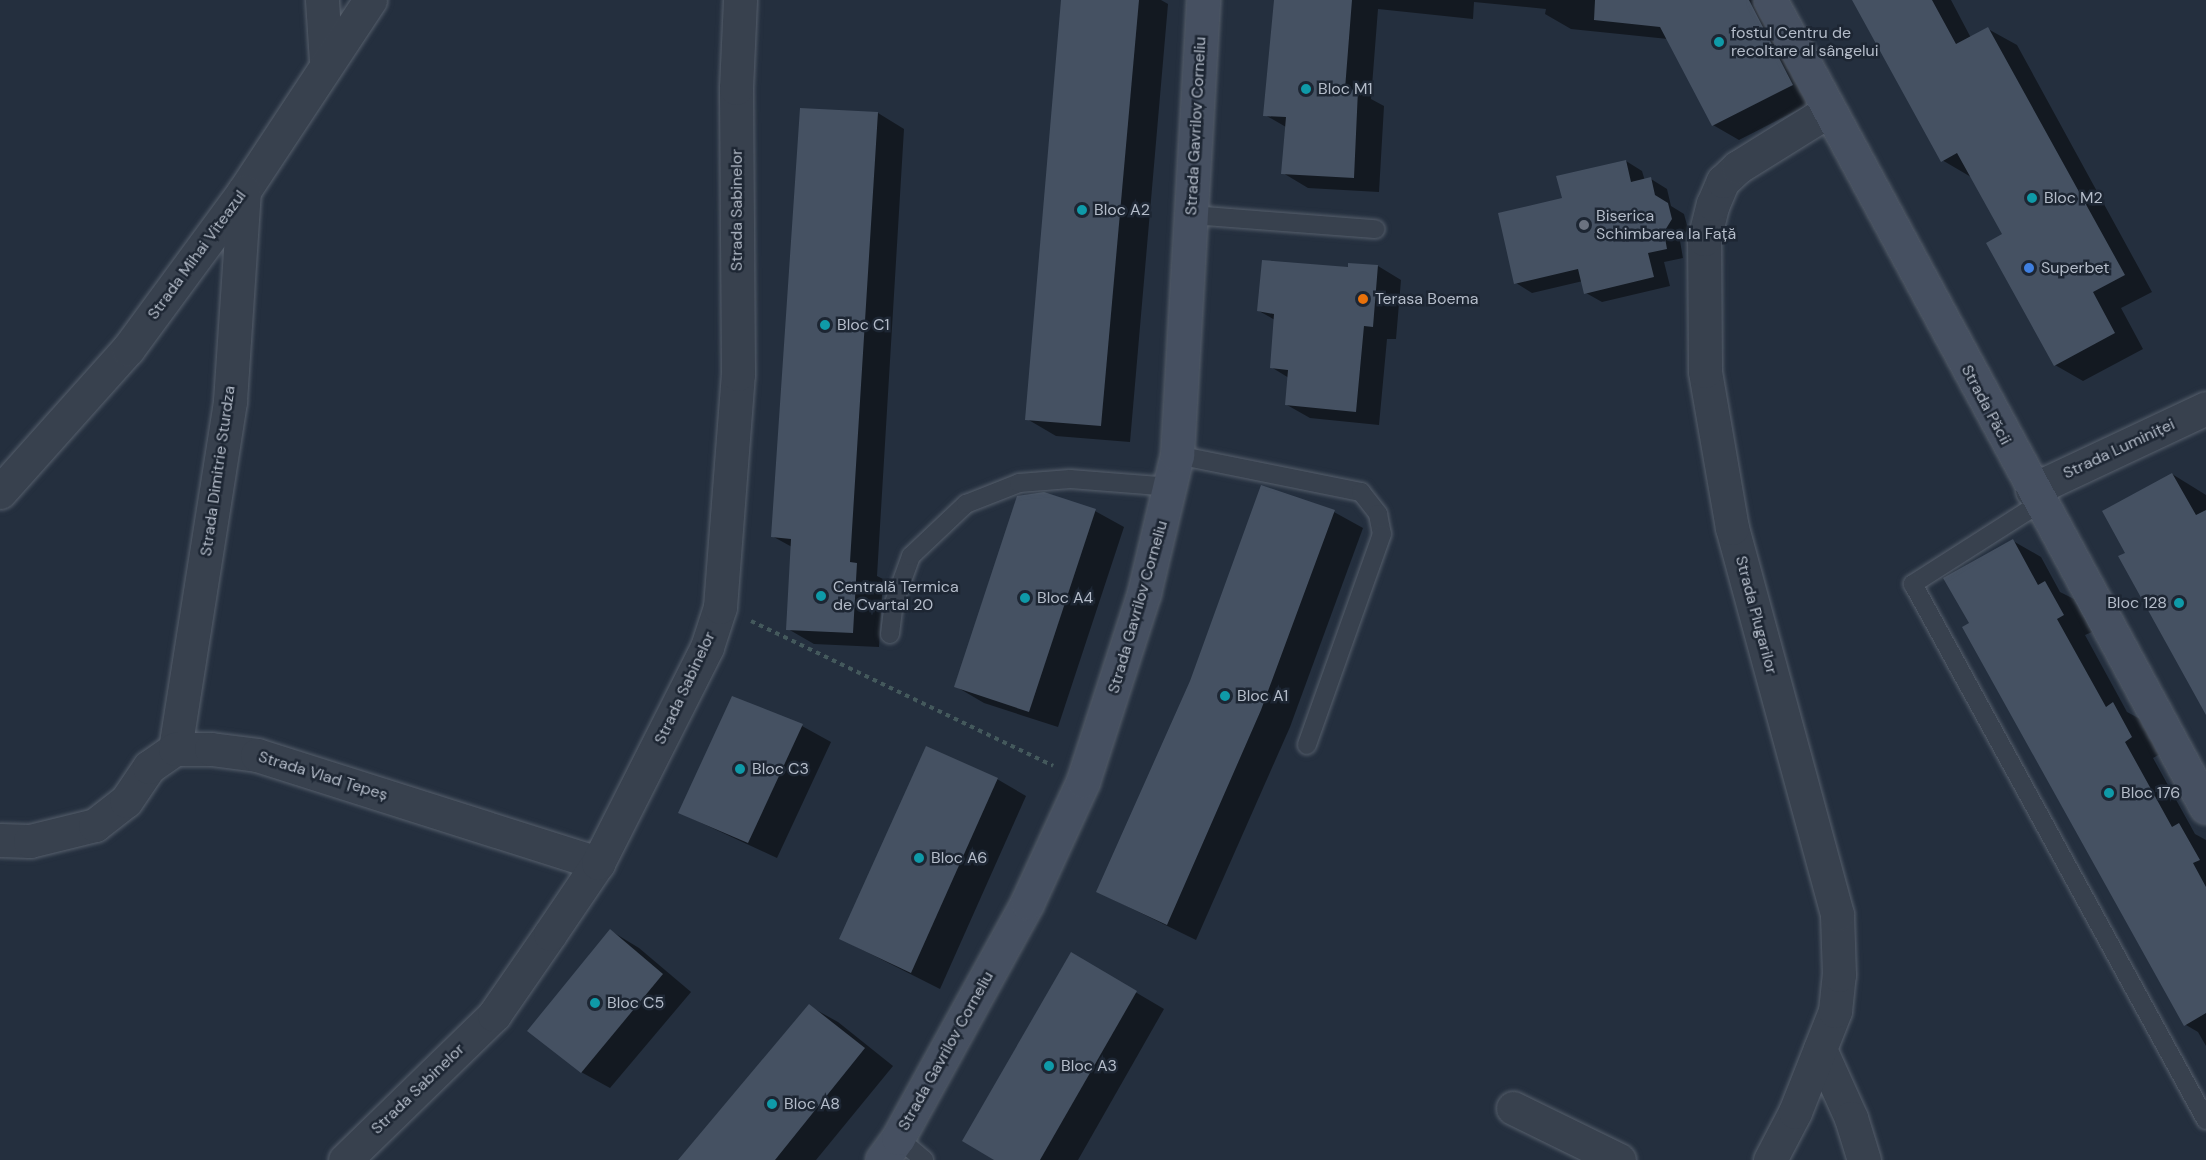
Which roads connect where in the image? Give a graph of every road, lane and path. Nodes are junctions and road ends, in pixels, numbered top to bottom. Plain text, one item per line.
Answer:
1 (322, 0) edge
2 (370, 0) edge
3 (740, 0) edge
4 (1203, 0) edge
5 (1770, 0) edge
6 (326, 62) junction
7 (1828, 111) junction
8 (244, 191) junction
9 (1191, 215) junction
10 (1375, 229) dead end
11 (2206, 408) edge
12 (1177, 454) junction
13 (1172, 487) junction
14 (0, 492) edge
15 (2036, 496) junction
16 (720, 607) junction
17 (890, 634) dead end
18 (1307, 745) dead end
19 (175, 748) junction
20 (1083, 781) junction
21 (2206, 807) edge
22 (0, 840) edge
23 (598, 863) junction
24 (1820, 1049) junction
25 (1513, 1108) dead end
26 (2206, 1120) edge
27 (890, 1149) edge
28 (345, 1160) edge
29 (924, 1160) edge
30 (1619, 1160) edge
31 (1770, 1160) edge
32 (1864, 1160) edge

1 - 6 street
2 - 6 street, Strada Mihai Viteazul
3 - 16 street, Strada Sabinelor
4 - 9 street, Strada Gavrilov Corneliu
5 - 7 street, Strada Păcii
6 - 8 street, Strada Mihai Viteazul
7 - 15 street, Strada Păcii
7 - 24 street, Strada Plugarilor
8 - 14 street, Strada Mihai Viteazul
8 - 19 street, Strada Dimitrie Sturdza
9 - 10 lane
9 - 12 street, Strada Gavrilov Corneliu
11 - 15 street, Strada Luminiței
12 - 13 street, Strada Gavrilov Corneliu
12 - 18 lane
13 - 17 lane
13 - 20 street, Strada Gavrilov Corneliu
15 - 21 street, Strada Păcii
15 - 26 lane
16 - 20 path
16 - 23 street, Strada Sabinelor
19 - 22 street
19 - 23 street, Strada Vlad Țepeș
20 - 27 street, Strada Gavrilov Corneliu
23 - 28 street, Strada Sabinelor
24 - 31 street, Strada Plugarilor
24 - 32 street
25 - 30 street
27 - 29 lane

